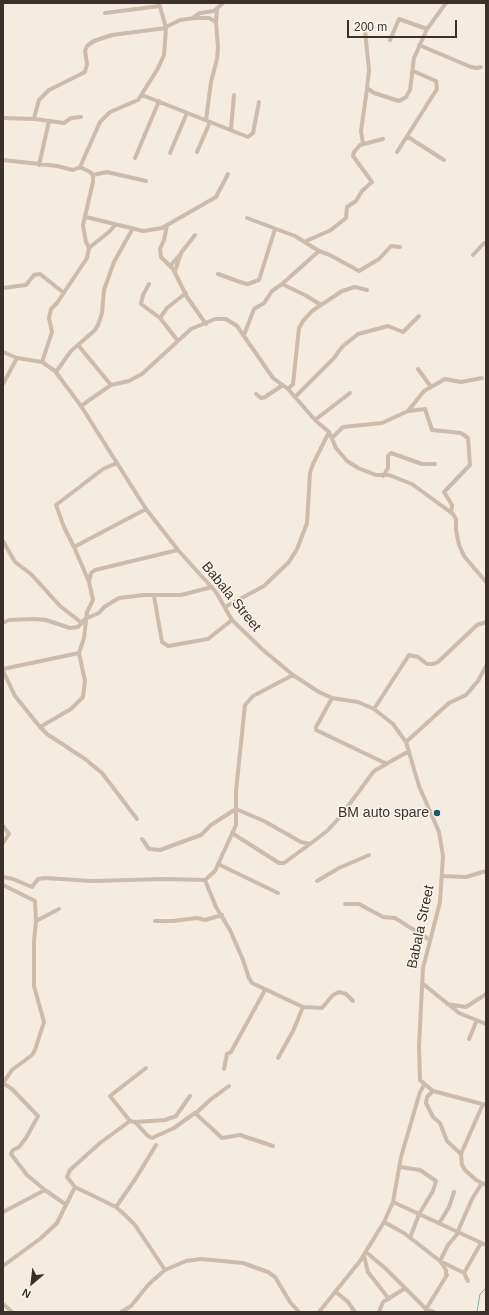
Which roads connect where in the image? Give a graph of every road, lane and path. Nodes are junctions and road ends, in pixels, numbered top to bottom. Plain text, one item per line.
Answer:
1 (223, 3) edge
2 (446, 3) edge
3 (160, 5) edge
4 (217, 10) junction
5 (105, 13) dead end
6 (191, 18) junction
7 (216, 22) junction
8 (166, 27) junction
9 (427, 29) junction
10 (365, 31) dead end
11 (390, 40) dead end
12 (419, 45) junction
13 (481, 67) dead end
14 (413, 71) junction
15 (367, 88) junction
16 (142, 95) junction
17 (234, 95) dead end
18 (159, 101) junction
19 (258, 102) dead end
20 (187, 112) junction
21 (81, 117) dead end
22 (3, 118) edge
23 (34, 118) junction
24 (49, 121) junction
25 (208, 121) junction
26 (231, 129) junction
27 (408, 137) junction
28 (383, 139) dead end
29 (363, 144) junction
30 (197, 152) dead end
31 (396, 152) dead end
32 (170, 153) dead end
33 (135, 158) dead end
34 (3, 160) edge
35 (444, 160) dead end
36 (39, 165) junction
37 (80, 167) junction
38 (228, 174) dead end
39 (93, 175) junction
40 (146, 181) dead end
41 (86, 217) junction
42 (247, 218) dead end
43 (115, 225) junction
44 (167, 225) junction
45 (133, 228) junction
46 (275, 229) junction
47 (196, 235) dead end
48 (306, 241) junction
49 (486, 243) edge
50 (400, 246) dead end
51 (90, 248) junction
52 (319, 251) junction
53 (181, 253) junction
54 (473, 255) dead end
55 (170, 266) junction
56 (175, 271) junction
57 (218, 274) dead end
58 (149, 284) dead end
59 (282, 284) junction
60 (3, 288) edge
61 (367, 290) dead end
62 (64, 293) junction
63 (186, 293) junction
64 (321, 305) junction
65 (419, 316) dead end
66 (160, 318) junction
67 (206, 324) junction
68 (244, 336) junction
69 (178, 341) junction
70 (78, 345) junction
71 (3, 352) edge
72 (17, 358) junction
73 (42, 362) junction
74 (418, 369) dead end
75 (56, 372) junction
76 (482, 378) dead end
77 (3, 384) edge
78 (111, 385) junction
79 (283, 385) junction
80 (431, 387) junction
81 (288, 389) junction
82 (350, 393) dead end
83 (256, 394) dead end
84 (295, 397) junction
85 (81, 406) junction
86 (408, 411) junction
87 (315, 420) junction
88 (329, 432) junction
89 (333, 437) junction
90 (117, 463) junction
91 (435, 464) dead end
92 (383, 476) junction
93 (146, 509) junction
94 (451, 513) junction
95 (3, 541) edge
96 (74, 547) junction
97 (178, 550) junction
98 (89, 582) junction
99 (486, 582) edge
100 (212, 587) junction
101 (154, 596) junction
102 (225, 607) junction
103 (232, 620) junction
104 (486, 622) edge
105 (3, 623) edge
106 (82, 623) junction
107 (85, 630) junction
108 (79, 653) junction
109 (486, 666) edge
110 (3, 670) edge
111 (293, 675) junction
112 (332, 698) junction
113 (374, 709) junction
114 (40, 727) junction
115 (406, 742) junction
116 (409, 751) junction
117 (385, 763) junction
118 (236, 809) junction
119 (137, 819) dead end
120 (3, 826) edge
121 (232, 833) junction
122 (142, 839) dead end
123 (3, 843) edge
124 (310, 844) junction
125 (369, 855) dead end
126 (218, 864) junction
127 (486, 871) edge
128 (442, 876) junction
129 (3, 877) edge
130 (205, 880) junction
131 (317, 880) dead end
132 (3, 885) edge
133 (278, 893) dead end
134 (345, 904) dead end
135 (59, 909) dead end
136 (222, 915) junction
137 (36, 921) junction
138 (155, 921) dead end
139 (430, 940) junction
140 (422, 983) junction
141 (265, 990) junction
142 (486, 994) edge
143 (353, 1001) dead end
144 (446, 1004) junction
145 (303, 1007) junction
146 (477, 1020) junction
147 (486, 1024) edge
148 (469, 1039) dead end
149 (278, 1058) dead end
150 (146, 1068) dead end
151 (224, 1068) dead end
152 (3, 1083) edge
153 (424, 1085) junction
154 (229, 1086) dead end
155 (433, 1091) junction
156 (190, 1096) dead end
157 (485, 1105) edge
158 (196, 1113) junction
159 (130, 1121) junction
160 (136, 1122) junction
161 (156, 1145) dead end
162 (273, 1146) dead end
163 (461, 1154) junction
164 (400, 1167) junction
165 (484, 1184) edge
166 (75, 1187) junction
167 (45, 1190) junction
168 (454, 1192) dead end
169 (393, 1202) junction
170 (65, 1204) junction
171 (116, 1207) junction
172 (3, 1212) edge
173 (419, 1214) junction
174 (384, 1222) junction
175 (440, 1222) junction
176 (458, 1232) junction
177 (410, 1238) junction
178 (481, 1243) junction
179 (486, 1244) edge
180 (365, 1254) junction
181 (440, 1261) junction
182 (3, 1266) edge
183 (451, 1267) junction
184 (165, 1270) junction
185 (464, 1273) junction
186 (446, 1277) junction
187 (468, 1281) dead end
188 (404, 1289) junction
189 (336, 1292) junction
190 (389, 1299) junction
191 (3, 1304) edge
192 (426, 1311) edge
193 (12, 1312) edge
194 (121, 1312) edge
195 (300, 1312) edge
196 (319, 1312) edge
197 (355, 1312) edge
198 (380, 1312) edge
199 (434, 1312) edge

1 - 4 street
2 - 9 street
3 - 5 street
3 - 8 street
4 - 6 street
4 - 7 street
6 - 7 street
6 - 8 street
7 - 25 street
8 - 16 street
8 - 23 street
9 - 11 street
9 - 12 street
10 - 15 street
12 - 13 street
12 - 14 street
14 - 15 street
14 - 27 street
15 - 29 street
16 - 18 street
16 - 37 street
17 - 26 street
18 - 20 street
18 - 33 street
19 - 26 street
20 - 25 street
20 - 32 street
21 - 24 street
22 - 23 street
23 - 24 street
24 - 36 street
25 - 26 street
25 - 30 street
27 - 31 street
27 - 35 street
28 - 29 street
29 - 48 street
34 - 36 street
36 - 37 street
37 - 39 street
38 - 44 street
39 - 40 street
39 - 41 street
41 - 43 street
41 - 51 street
42 - 46 street
43 - 45 street
43 - 51 street
44 - 45 street
44 - 55 street
45 - 70 street
46 - 48 street
46 - 57 street
47 - 53 street
48 - 52 street
49 - 54 street
50 - 52 street
51 - 62 street
52 - 59 street
53 - 55 street
53 - 56 street
55 - 56 street
56 - 63 street
58 - 66 street
59 - 64 street
59 - 68 street
60 - 62 street
61 - 64 street
62 - 73 street
63 - 66 street
63 - 67 street
64 - 81 street
65 - 84 street
66 - 69 street
67 - 68 street
67 - 69 street
68 - 79 street
69 - 78 street
70 - 75 street
70 - 78 street
71 - 72 street, Babala Street
72 - 73 street, Babala Street
72 - 77 street
73 - 75 street, Babala Street
74 - 80 street
75 - 85 street, Babala Street
76 - 80 street
78 - 85 street
79 - 81 street
79 - 83 street
80 - 86 street
81 - 84 street
82 - 87 street
84 - 87 street
85 - 90 street, Babala Street
86 - 89 street
86 - 94 street
87 - 88 street
88 - 89 street
88 - 102 street
89 - 92 street
90 - 93 street, Babala Street
90 - 96 street
91 - 92 street
92 - 94 street
93 - 96 street
93 - 97 street, Babala Street
94 - 99 street
95 - 106 street
96 - 98 street
97 - 98 street
97 - 100 street, Babala Street
98 - 106 street
100 - 101 street
100 - 102 street, Babala Street
101 - 103 street
101 - 106 street
102 - 103 street, Babala Street
103 - 111 street, Babala Street
104 - 113 street
105 - 106 street
106 - 107 street
106 - 107 street
107 - 108 street
108 - 110 street
108 - 114 street
109 - 115 street
110 - 114 street
111 - 112 street, Babala Street
111 - 118 street
112 - 113 street, Babala Street
112 - 117 street
113 - 115 street, Babala Street
114 - 119 street
115 - 116 street, Babala Street
116 - 117 street
116 - 128 street, Babala Street
117 - 124 street
118 - 121 street
118 - 122 street
118 - 124 street
120 - 123 street
121 - 124 street
121 - 126 street
125 - 131 street
126 - 130 street
126 - 133 street
127 - 128 street
128 - 139 street, Babala Street
129 - 130 street
130 - 136 street
132 - 137 street
134 - 139 street
135 - 137 street
136 - 138 street
136 - 141 street
137 - 152 street
139 - 140 street, Babala Street
140 - 144 street
140 - 153 street, Babala Street
141 - 145 street
141 - 151 street
142 - 144 street
143 - 145 street
144 - 146 street
145 - 149 street
146 - 147 street
146 - 148 street
150 - 159 street
152 - 167 street
153 - 155 street
153 - 164 street
154 - 158 street
155 - 157 street
155 - 163 street
156 - 160 street
157 - 163 street
158 - 160 street
158 - 162 street
159 - 160 street
159 - 166 street
161 - 171 street
163 - 165 street
164 - 169 street
164 - 173 street
165 - 176 street
166 - 170 street
166 - 171 street
167 - 170 street
167 - 172 street
168 - 175 street
169 - 173 street
169 - 174 street
170 - 182 street
171 - 184 street
173 - 175 street
173 - 177 street
174 - 177 street
174 - 180 street
175 - 176 street
176 - 178 street
176 - 181 street
177 - 181 street
178 - 179 street
178 - 185 street
180 - 188 street
180 - 189 street
180 - 190 street
181 - 183 street
181 - 186 street
183 - 185 street
183 - 186 street
184 - 194 street
184 - 195 street
185 - 187 street
186 - 192 street
188 - 190 street
188 - 192 street
189 - 196 street
189 - 197 street
190 - 198 street
191 - 193 street
192 - 199 street

